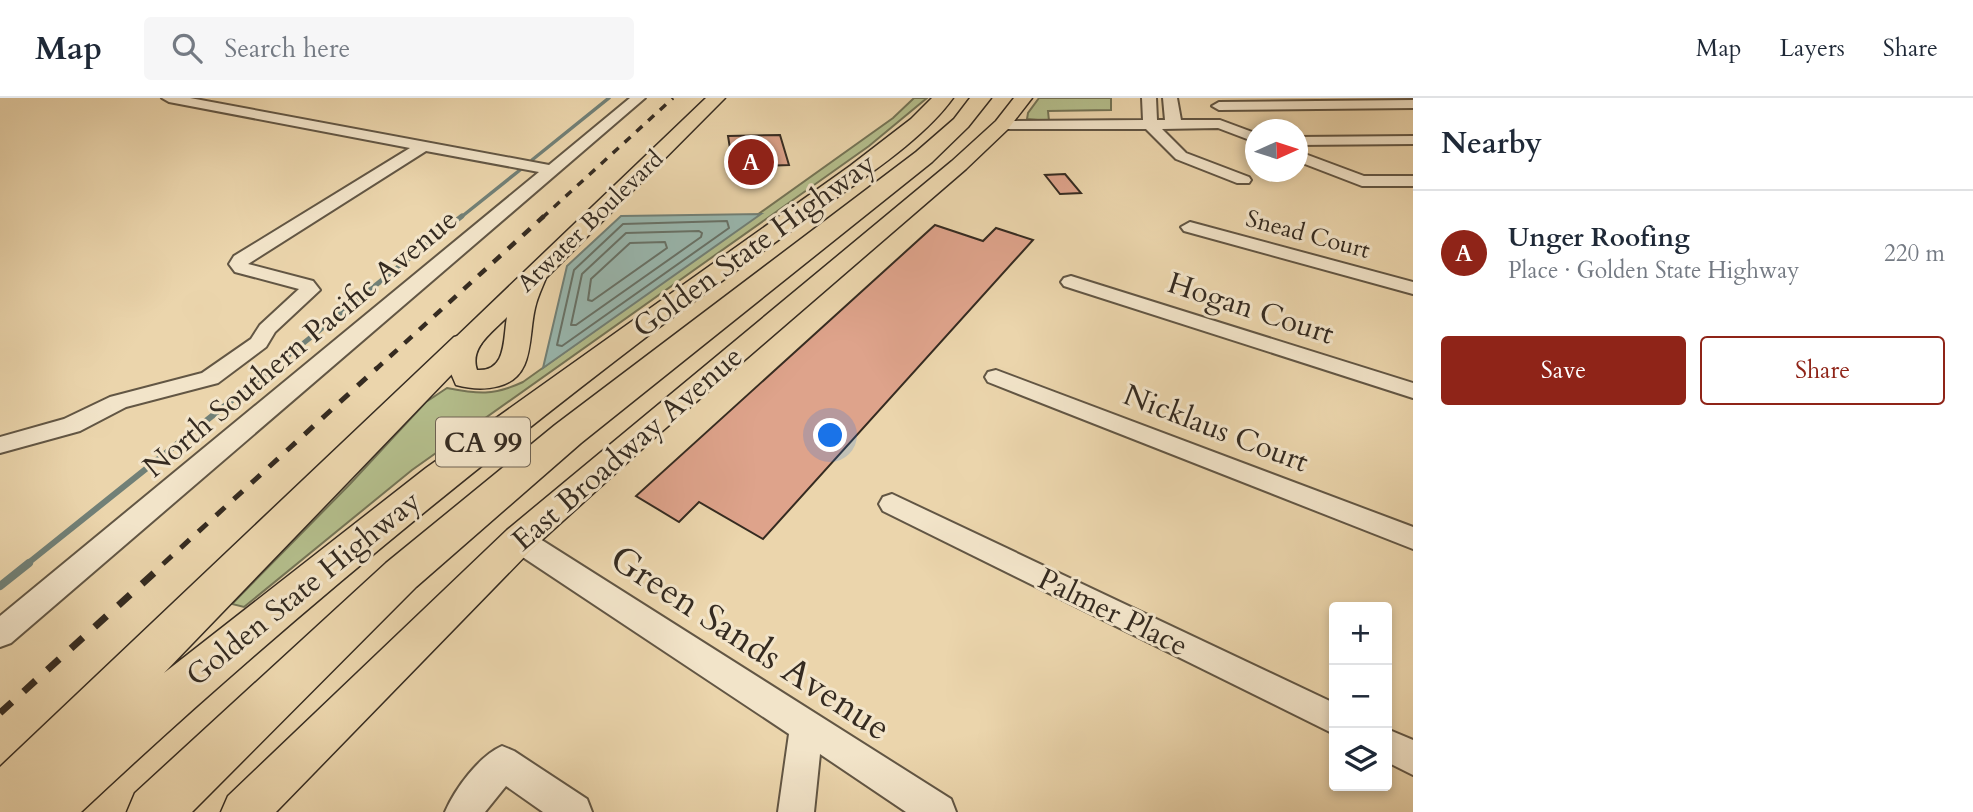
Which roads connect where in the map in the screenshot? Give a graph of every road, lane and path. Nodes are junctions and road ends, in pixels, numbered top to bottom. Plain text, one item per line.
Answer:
1 (169, 98) edge
2 (638, 98) edge
3 (716, 98) edge
4 (943, 98) edge
5 (1023, 98) edge
6 (1149, 98) edge
7 (1170, 98) edge
8 (1219, 102) edge
9 (1413, 104) edge
10 (992, 111) edge
11 (1151, 124) junction
12 (1177, 124) junction
13 (1220, 124) junction
14 (1245, 134) edge
15 (1413, 140) edge
16 (1308, 141) edge
17 (423, 146) junction
18 (1308, 159) edge
19 (552, 170) junction
20 (1243, 180) dead end
21 (1413, 181) edge
22 (1190, 227) dead end
23 (535, 276) junction
24 (1071, 282) dead end
25 (1413, 288) edge
26 (465, 344) junction
27 (996, 377) dead end
28 (1413, 391) edge
29 (0, 445) edge
30 (892, 504) dead end
31 (1413, 538) edge
32 (519, 540) junction
33 (0, 634) edge
34 (1329, 717) edge
35 (806, 727) junction
36 (1392, 748) edge
37 (1413, 758) edge
38 (0, 804) edge
39 (42, 812) edge
40 (154, 812) edge
41 (244, 812) edge
42 (463, 812) edge
43 (574, 812) edge
44 (796, 812) edge
45 (938, 812) edge

1 - 17 street
2 - 19 street, North Southern Pacific Avenue
3 - 23 main road, Atwater Boulevard
4 - 39 highway, Golden State Highway / CA 99
5 - 10 main road, East Broadway Avenue
6 - 11 street
7 - 12 street
8 - 9 street
8 - 13 street
10 - 11 street
10 - 32 main road, East Broadway Avenue
10 - 40 highway, Golden State Highway / CA 99
11 - 12 street
11 - 20 street
12 - 13 street
13 - 14 street
15 - 16 street
17 - 19 street
17 - 29 street
18 - 21 street
19 - 33 street, North Southern Pacific Avenue
22 - 25 street, Snead Court
23 - 26 main road, Atwater Boulevard
23 - 26 main road
24 - 28 street, Hogan Court
26 - 38 highway
27 - 31 street, Nicklaus Court
30 - 34 street, Palmer Place
32 - 35 street, Green Sands Avenue
32 - 41 main road, East Broadway Avenue
35 - 44 street
35 - 45 street, Green Sands Avenue
36 - 37 street
42 - 43 street

